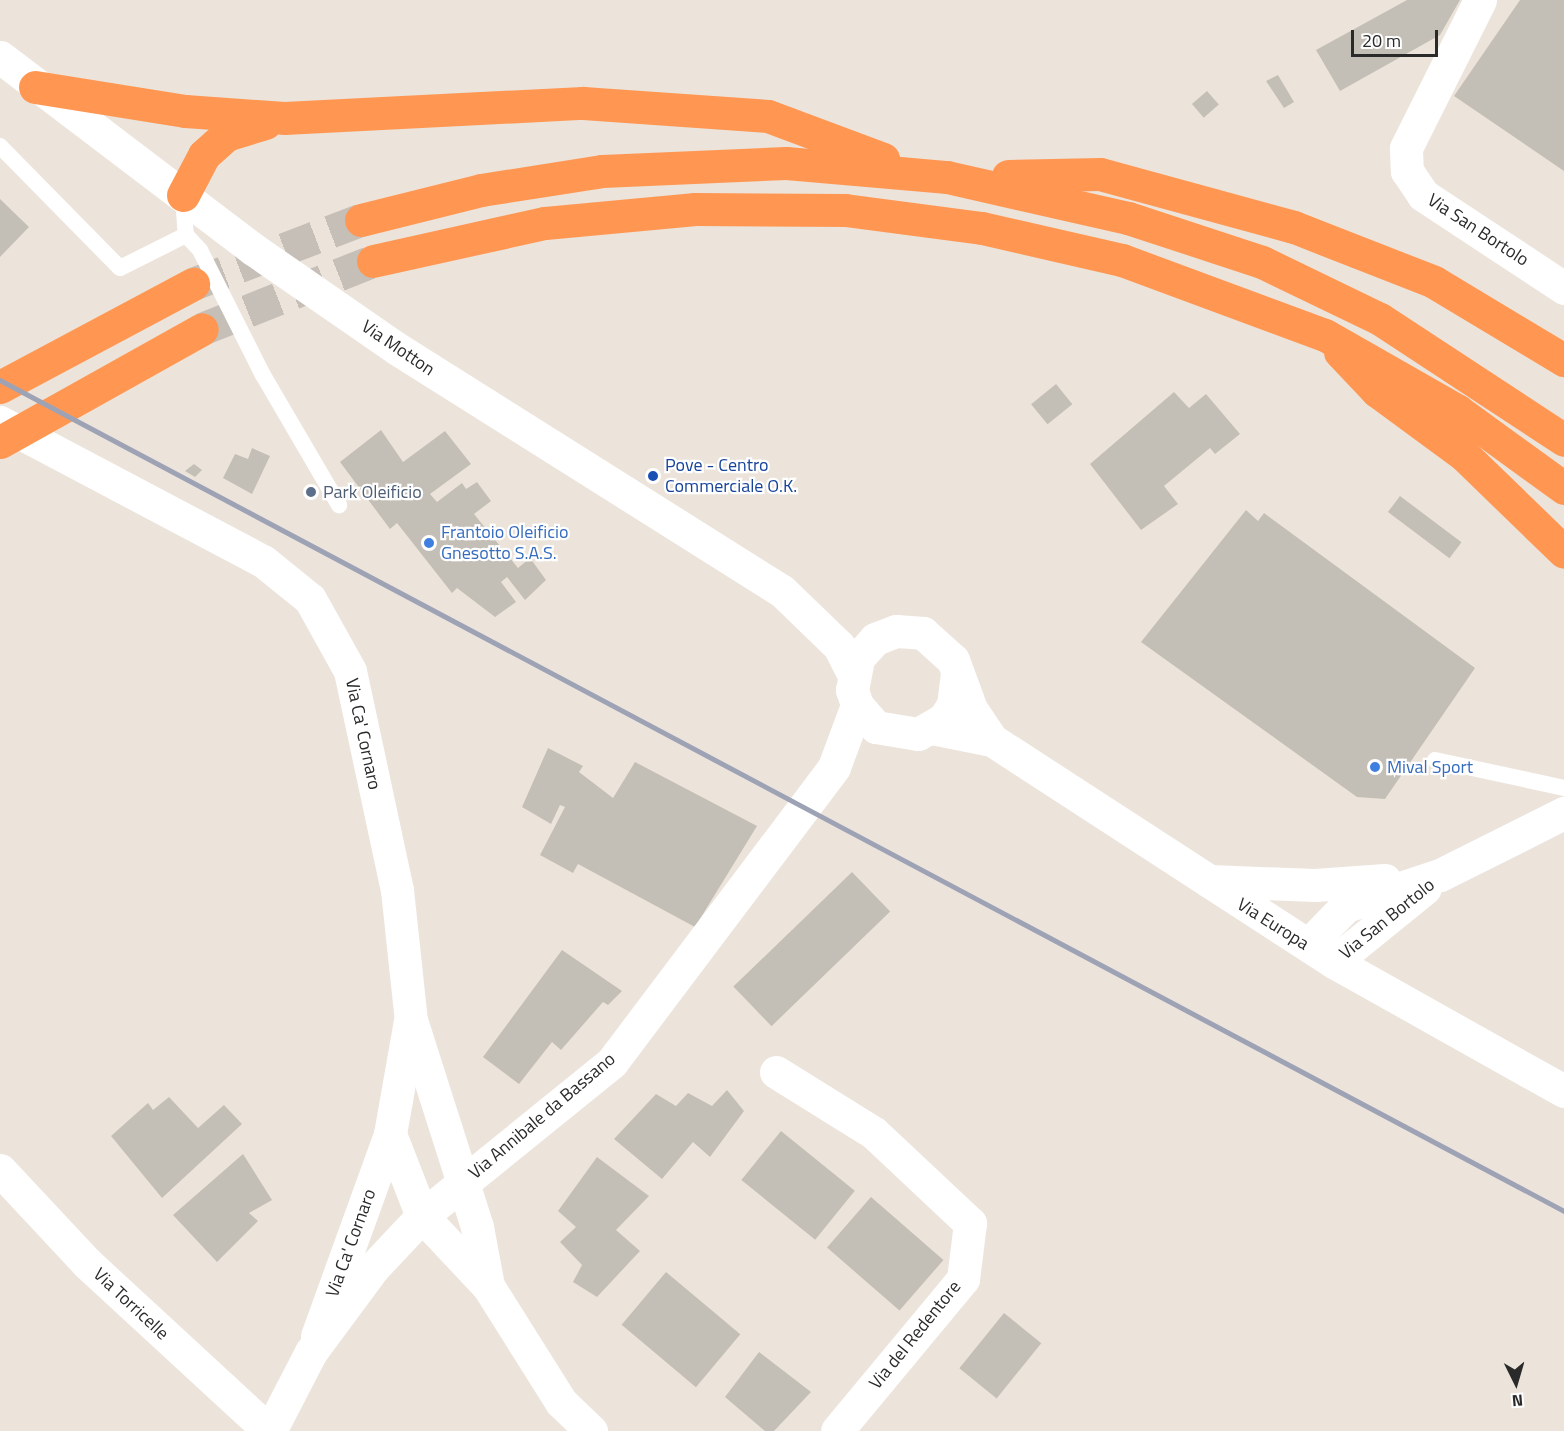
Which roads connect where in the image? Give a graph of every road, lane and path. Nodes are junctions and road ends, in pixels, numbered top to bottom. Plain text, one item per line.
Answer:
1 (1480, 0) edge
2 (0, 57) edge
3 (35, 87) junction
4 (284, 118) junction
5 (0, 146) edge
6 (936, 175) junction
7 (183, 195) junction
8 (361, 220) tunnel mouth
9 (186, 235) junction
10 (373, 261) tunnel mouth
11 (193, 284) tunnel mouth
12 (1564, 288) edge
13 (202, 329) tunnel mouth
14 (1325, 335) junction
15 (1564, 360) edge
16 (0, 387) edge
17 (0, 422) edge
18 (1564, 440) edge
19 (0, 442) edge
20 (1564, 488) edge
21 (339, 505) dead end
22 (1564, 552) edge
23 (813, 615) junction
24 (883, 635) junction
25 (957, 673) junction
26 (853, 674) junction
27 (857, 705) junction
28 (917, 732) junction
29 (992, 740) junction
30 (1435, 760) dead end
31 (834, 767) junction
32 (1564, 788) edge
33 (1564, 813) edge
34 (1440, 875) junction
35 (1203, 880) junction
36 (1321, 953) junction
37 (411, 1020) junction
38 (776, 1072) dead end
39 (1564, 1091) edge
40 (390, 1134) junction
41 (0, 1170) edge
42 (462, 1183) junction
43 (422, 1215) junction
44 (488, 1287) junction
45 (311, 1352) junction
46 (270, 1431) edge
47 (591, 1431) edge
48 (837, 1431) edge

1 - 12 street, Via San Bortolo
2 - 3 street, Via Motton
3 - 4 highway
3 - 7 street, Via Motton
4 - 6 highway
4 - 7 highway
5 - 9 lane
6 - 8 highway
6 - 15 highway
6 - 18 highway
7 - 9 lane
7 - 23 street, Via Motton
9 - 21 lane
10 - 14 highway
11 - 16 highway
13 - 19 highway
14 - 20 highway
14 - 22 highway
17 - 37 street, Via Ca' Cornaro
23 - 24 street, Via Motton
23 - 26 street, Via Motton
24 - 25 street, Via Europa
24 - 26 street
25 - 28 street
25 - 29 street, Via Europa
26 - 27 street
27 - 28 street, Via Europa
27 - 31 street, Via Annibale da Bassano
28 - 29 street, Via Europa
28 - 31 street, Via Annibale da Bassano
29 - 35 street, Via Europa
30 - 32 lane
31 - 42 street, Via Annibale da Bassano
33 - 34 street, Via San Bortolo
34 - 35 street
34 - 36 street, Via San Bortolo
35 - 36 street, Via Europa
36 - 39 street, Via Europa
37 - 40 street, Via Ca' Cornaro
37 - 42 street, Via Ca' Cornaro
38 - 48 street, Via del Redentore
40 - 43 street
40 - 45 street, Via Ca' Cornaro
41 - 46 street, Via Torricelle
42 - 43 street, Via Annibale da Bassano
42 - 44 street, Via Ca' Cornaro
43 - 44 street
43 - 45 street, Via Annibale da Bassano
44 - 47 street
45 - 46 street, Via Annibale da Bassano

